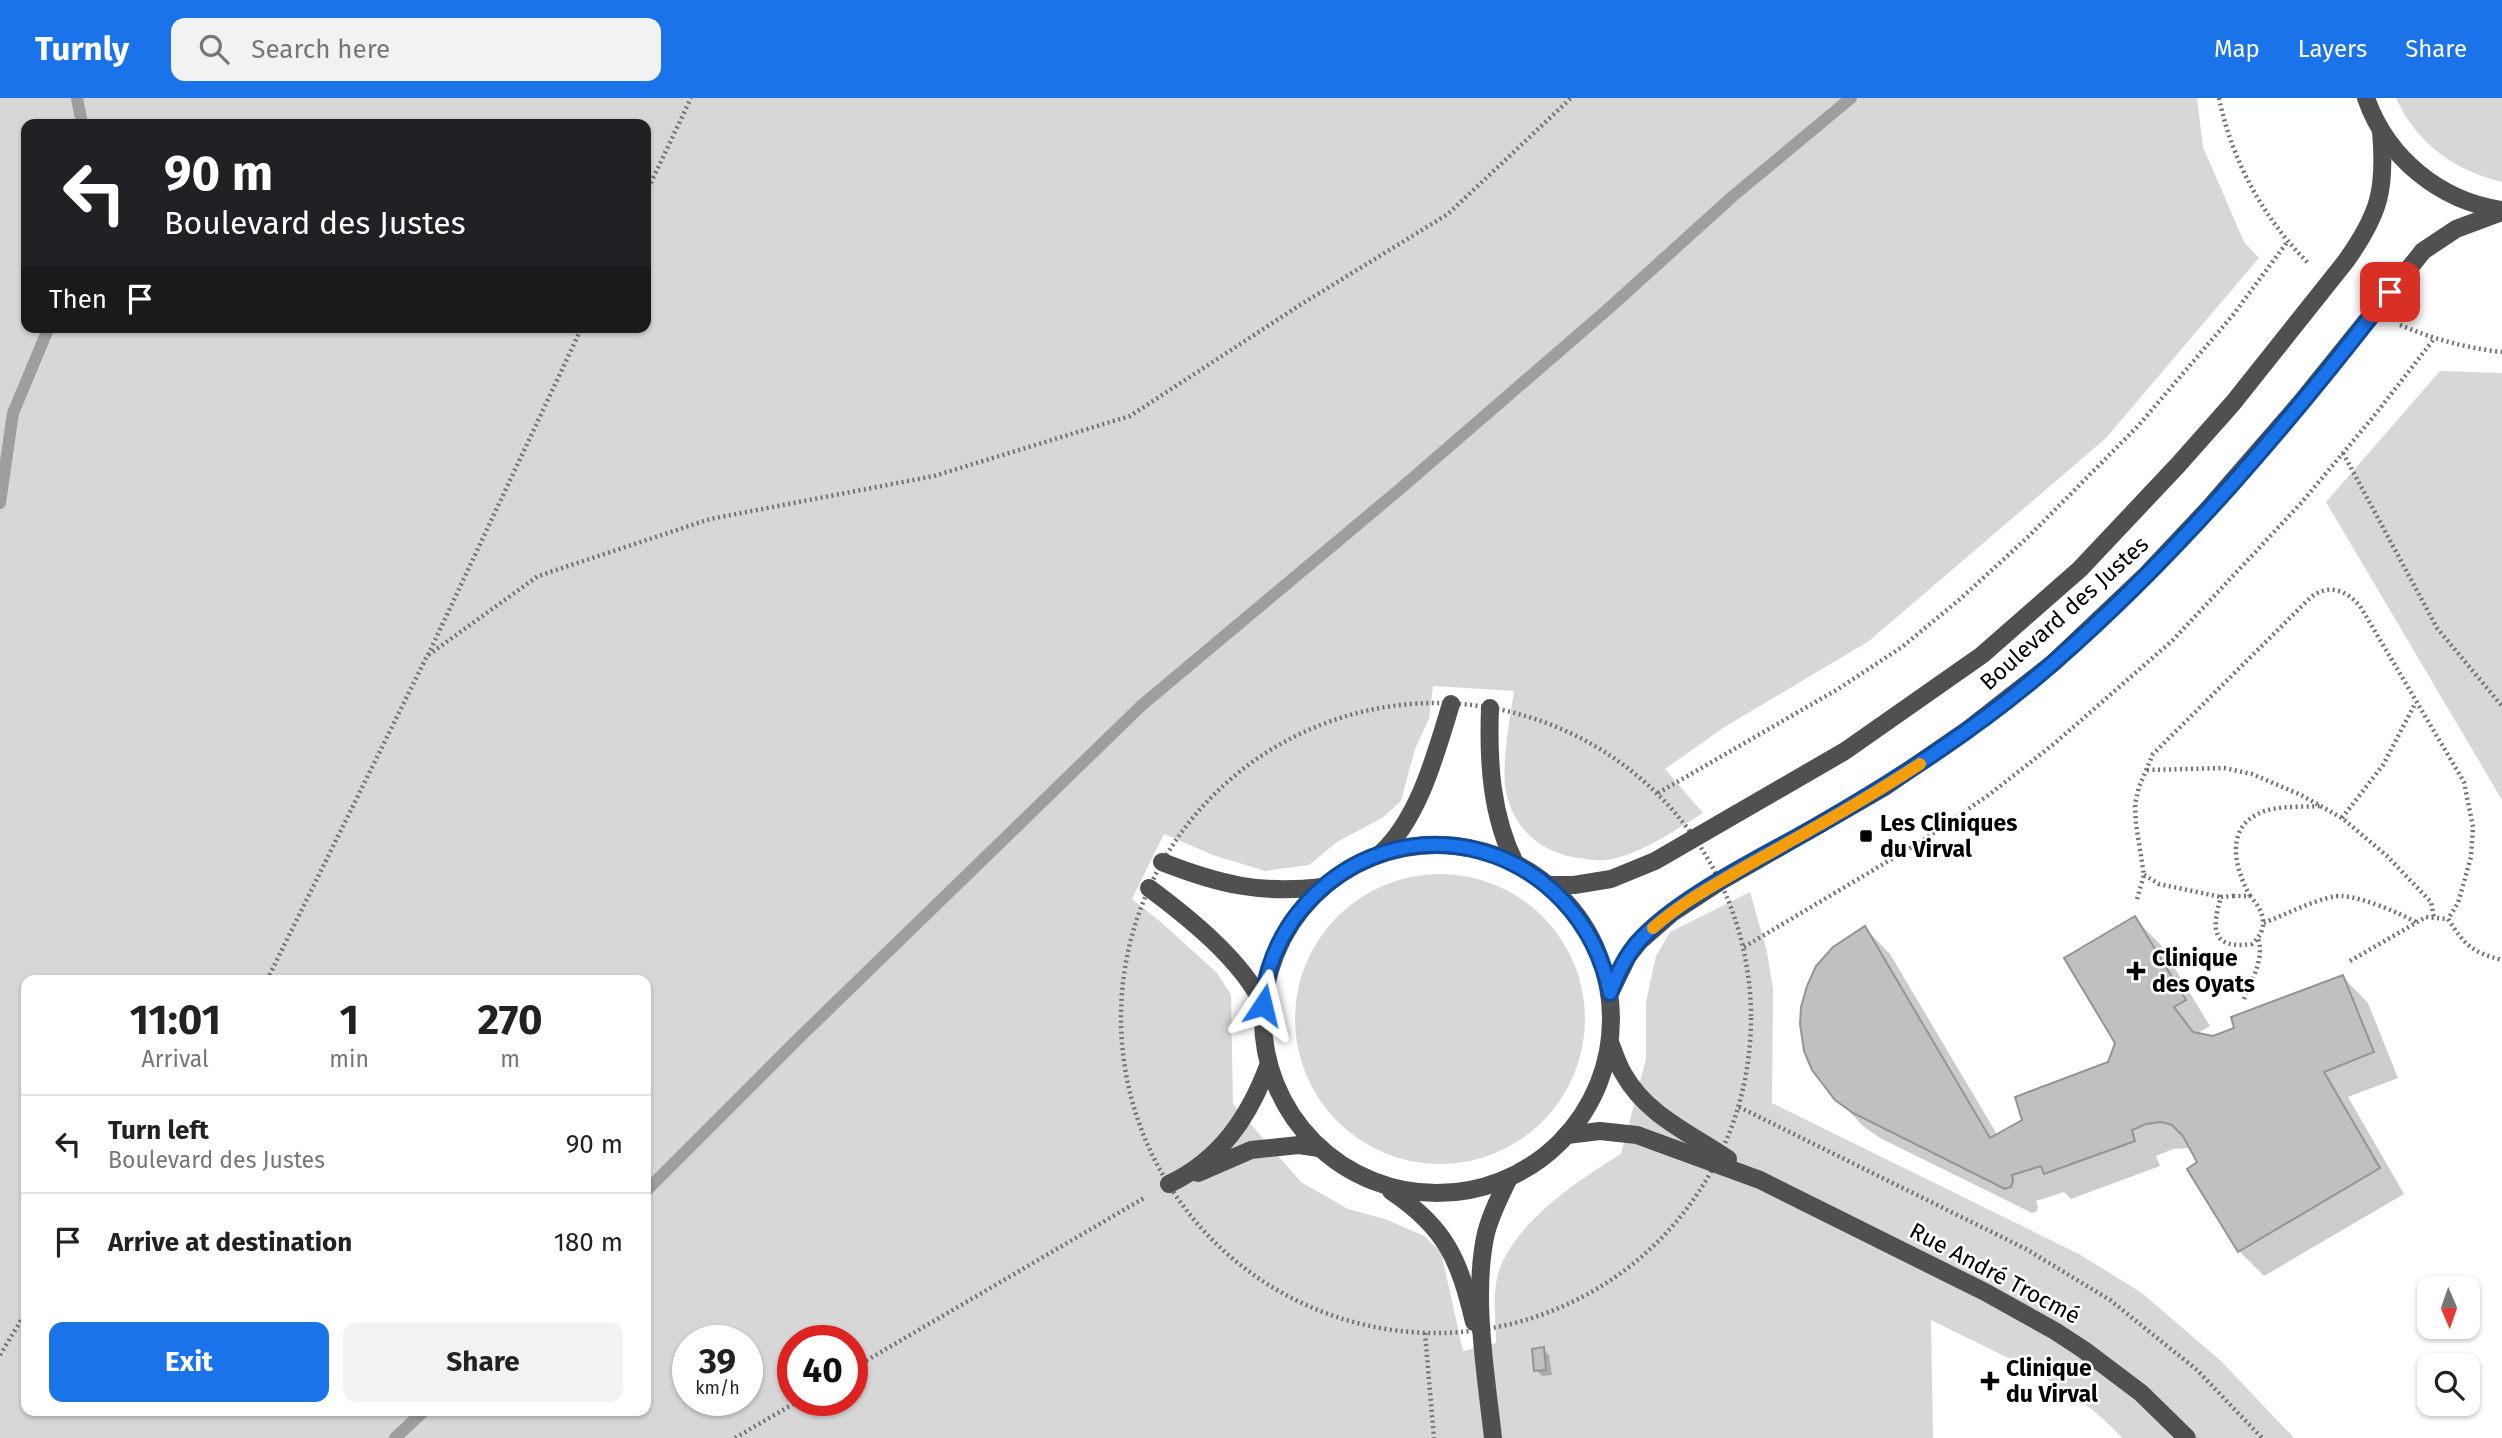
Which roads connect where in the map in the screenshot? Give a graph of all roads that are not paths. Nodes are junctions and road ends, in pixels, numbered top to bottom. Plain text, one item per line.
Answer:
1 (2365, 98) edge
2 (2381, 131) junction
3 (2502, 211) edge
4 (1451, 704) road end
5 (1490, 708) road end
6 (1378, 855) junction
7 (1162, 862) road end
8 (1516, 864) junction
9 (1549, 885) junction
10 (1323, 887) junction
11 (1149, 888) road end
12 (1610, 993) junction
13 (1263, 1005) junction
14 (1610, 1042) junction
15 (1268, 1066) junction
16 (1567, 1135) junction
17 (1319, 1148) junction
18 (1719, 1158) junction
19 (1509, 1178) junction
20 (1383, 1185) junction
21 (1480, 1330) junction
22 (1493, 1438) edge
23 (2187, 1438) edge

1 - 2 street
2 - 3 street
2 - 9 street, Boulevard des Justes
3 - 12 street, Boulevard des Justes
4 - 6 street
5 - 8 street
6 - 8 street
6 - 10 street
7 - 10 street
8 - 9 street
9 - 12 street
10 - 13 street
11 - 13 street
12 - 14 street
13 - 15 street
14 - 16 street
14 - 18 street, Rue André Trocmé
15 - 17 street
15 - 17 street
16 - 18 street, Rue André Trocmé
16 - 19 street
17 - 20 street
18 - 23 street, Rue André Trocmé
19 - 20 street
19 - 21 street
20 - 21 street
21 - 22 street

